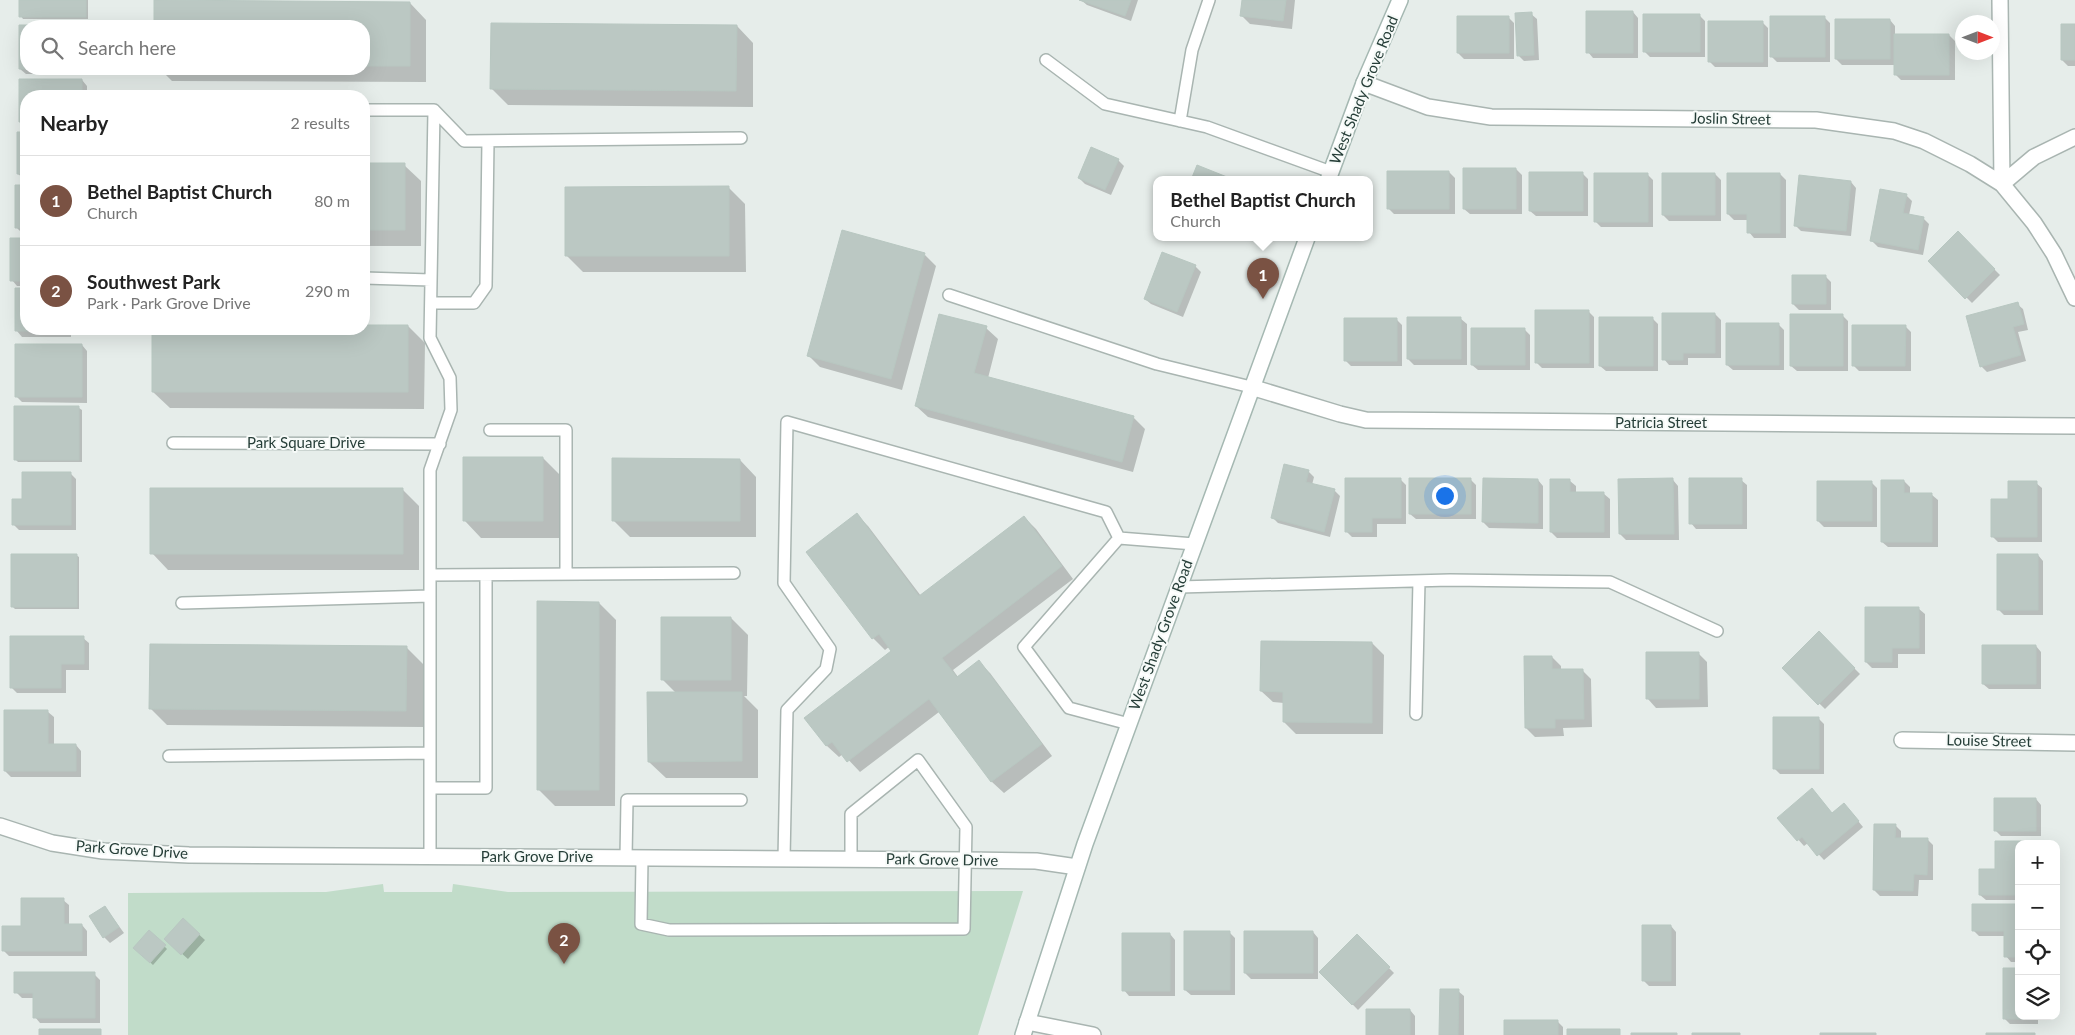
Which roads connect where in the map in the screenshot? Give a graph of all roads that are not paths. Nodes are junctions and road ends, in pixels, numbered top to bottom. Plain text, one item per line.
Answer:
1 (1209, 0) edge
2 (1400, 0) edge
3 (2000, 0) edge
4 (1046, 60) dead end
5 (1364, 83) junction
6 (370, 110) edge
7 (434, 110) junction
8 (1180, 121) junction
9 (2075, 137) edge
10 (741, 138) dead end
11 (488, 141) junction
12 (1330, 176) edge
13 (2002, 184) junction
14 (1306, 241) edge
15 (370, 278) edge
16 (431, 280) junction
17 (949, 295) dead end
18 (2075, 298) edge
19 (431, 303) junction
20 (1251, 387) junction
21 (2075, 426) edge
22 (490, 430) dead end
23 (172, 443) dead end
24 (440, 444) junction
25 (1119, 538) junction
26 (1194, 544) junction
27 (734, 573) dead end
28 (566, 574) junction
29 (430, 575) junction
30 (486, 575) junction
31 (1419, 581) junction
32 (1179, 587) junction
33 (430, 596) junction
34 (182, 603) dead end
35 (1717, 632) dead end
36 (1416, 714) dead end
37 (1129, 724) junction
38 (1902, 740) dead end
39 (2075, 743) edge
40 (430, 753) junction
41 (170, 756) dead end
42 (430, 788) junction
43 (741, 800) dead end
44 (0, 826) edge
45 (430, 856) junction
46 (626, 858) junction
47 (642, 858) junction
48 (784, 859) junction
49 (851, 860) junction
50 (965, 860) junction
51 (1077, 867) junction
52 (1025, 1029) edge
53 (1092, 1035) edge

1 - 8 lane
2 - 5 street, West Shady Grove Road
3 - 13 street
4 - 8 lane
5 - 12 street, West Shady Grove Road
5 - 13 street, Joslin Street
6 - 7 lane
7 - 11 lane
7 - 16 lane
8 - 12 lane
9 - 13 street
10 - 11 lane
11 - 19 lane
13 - 18 street, Joslin Street
14 - 20 street, West Shady Grove Road
15 - 16 lane
16 - 19 lane
17 - 20 lane
19 - 24 lane
20 - 21 street, Patricia Street
20 - 26 street, West Shady Grove Road
22 - 28 lane
23 - 24 lane, Park Square Drive
24 - 29 lane
25 - 26 lane
25 - 37 lane
25 - 48 lane
26 - 32 street, West Shady Grove Road
27 - 28 lane
28 - 30 lane
29 - 30 lane
29 - 33 lane
30 - 42 lane
31 - 32 lane
31 - 35 lane
31 - 36 lane
32 - 37 street, West Shady Grove Road
33 - 34 lane
33 - 40 lane
37 - 51 street, West Shady Grove Road
38 - 39 street, Louise Street
40 - 41 lane
40 - 42 lane
42 - 45 lane
43 - 46 lane
44 - 45 street, Park Grove Drive
45 - 46 street, Park Grove Drive
46 - 47 street, Park Grove Drive
47 - 48 street, Park Grove Drive
47 - 50 lane
48 - 49 street, Park Grove Drive
49 - 50 street, Park Grove Drive
49 - 50 lane
50 - 51 street, Park Grove Drive
51 - 52 street, West Shady Grove Road
52 - 53 street

